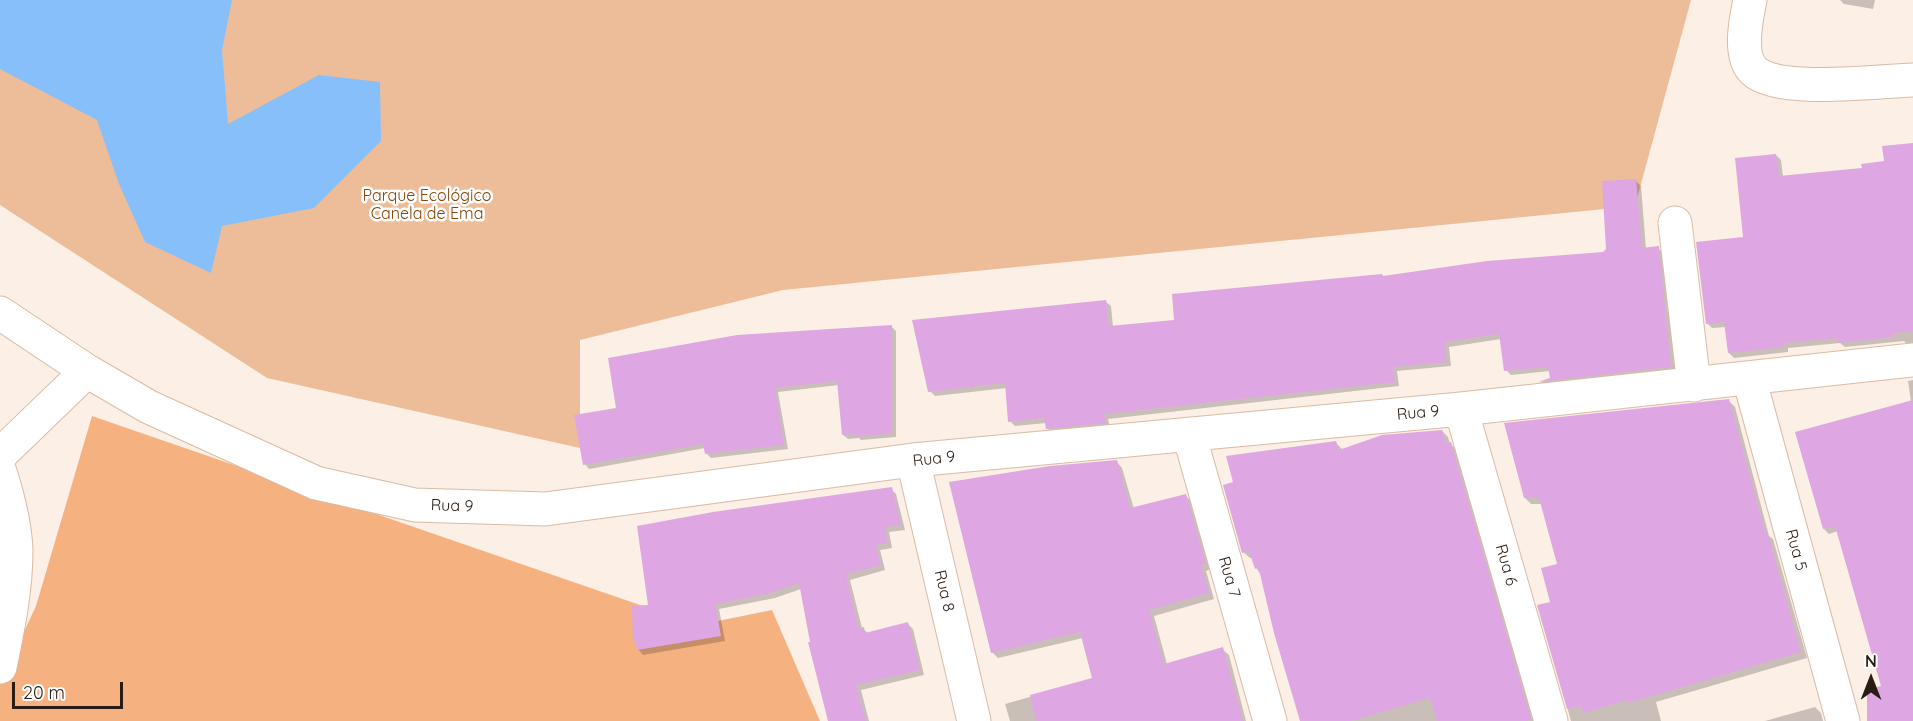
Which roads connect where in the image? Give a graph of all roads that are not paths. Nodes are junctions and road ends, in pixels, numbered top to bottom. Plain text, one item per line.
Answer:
1 (1748, 9) edge
2 (1913, 80) edge
3 (1676, 223) dead end
4 (0, 313) edge
5 (1913, 360) edge
6 (87, 371) junction
7 (1749, 378) junction
8 (1694, 384) junction
9 (1461, 409) junction
10 (1189, 434) junction
11 (0, 455) edge
12 (913, 460) junction
13 (0, 472) edge
14 (0, 667) edge
15 (975, 721) edge
16 (1270, 721) edge
17 (1551, 721) edge
18 (1843, 721) edge

1 - 2 street
3 - 8 street
4 - 6 street, Rua 9
5 - 7 street, Rua 9
6 - 11 street
6 - 12 street, Rua 9
7 - 8 street, Rua 9
7 - 18 street, Rua 5
8 - 9 street, Rua 9
9 - 10 street, Rua 9
9 - 17 street, Rua 6
10 - 12 street, Rua 9
10 - 16 street, Rua 7
12 - 15 street, Rua 8
13 - 14 street

